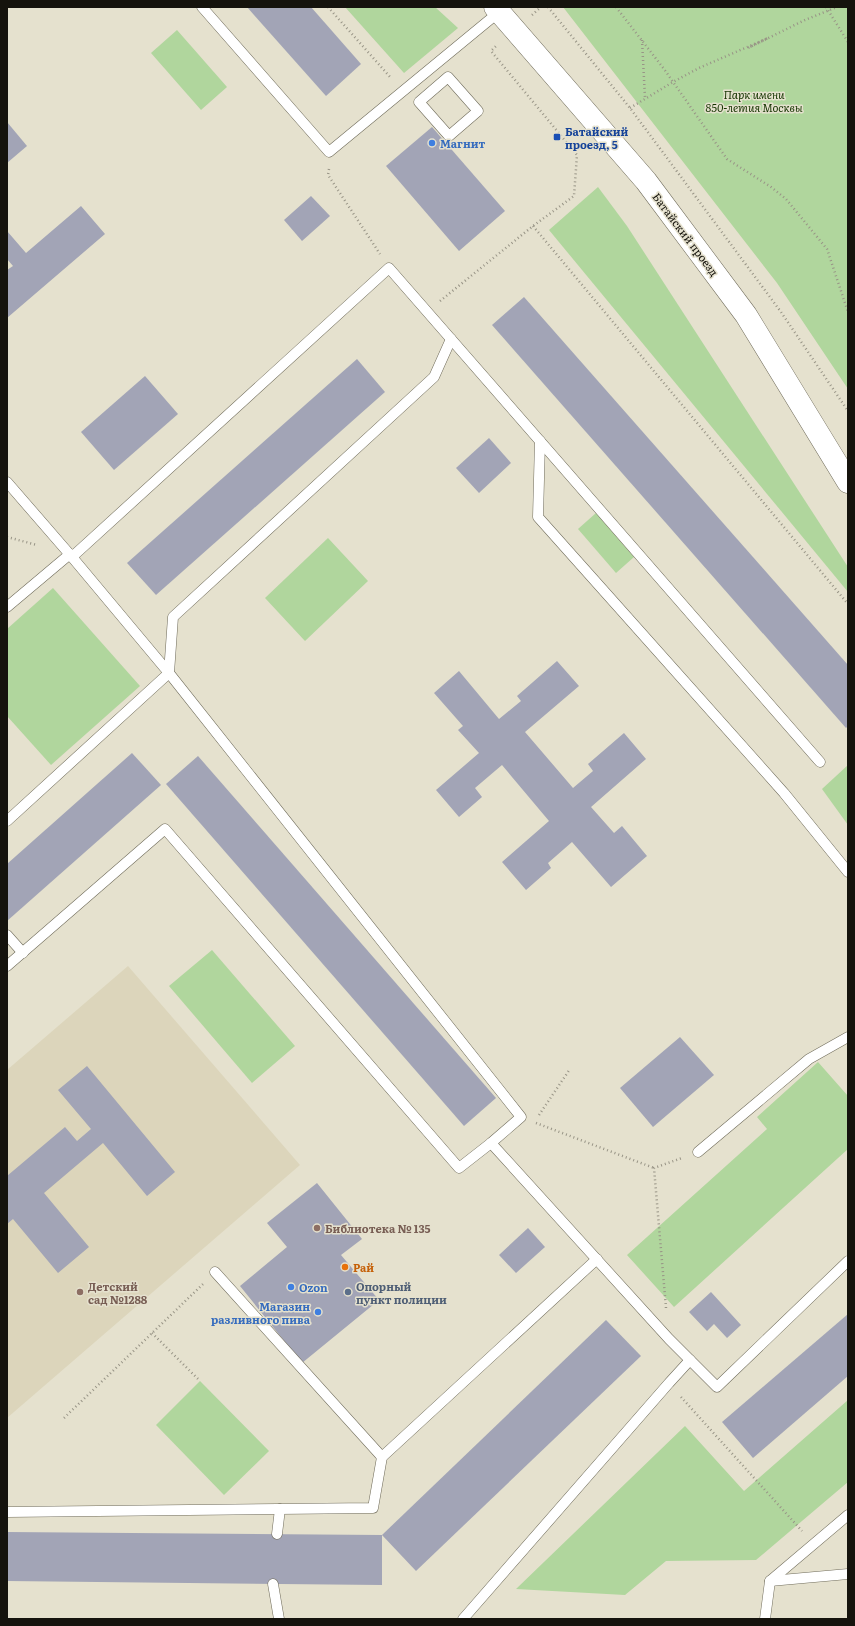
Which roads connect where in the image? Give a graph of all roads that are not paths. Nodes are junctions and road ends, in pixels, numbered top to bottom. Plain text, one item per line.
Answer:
1 (202, 7) edge
2 (497, 9) edge
3 (424, 74) junction
4 (436, 88) junction
5 (451, 339) junction
6 (540, 441) junction
7 (7, 482) edge
8 (848, 482) edge
9 (71, 556) junction
10 (7, 607) edge
11 (169, 673) junction
12 (820, 762) dead end
13 (7, 821) edge
14 (848, 872) edge
15 (7, 935) edge
16 (23, 953) junction
17 (7, 966) edge
18 (848, 1037) edge
19 (491, 1143) junction
20 (698, 1152) road end
21 (597, 1259) junction
22 (848, 1261) edge
23 (215, 1272) road end
24 (690, 1360) junction
25 (382, 1457) junction
26 (280, 1509) junction
27 (7, 1512) edge
28 (848, 1515) edge
29 (277, 1534) dead end
30 (848, 1574) edge
31 (770, 1581) junction
32 (273, 1584) dead end
33 (279, 1619) edge
34 (462, 1619) edge
35 (765, 1619) edge

1 - 3 lane
2 - 3 lane
2 - 8 main road, Батайский проезд
3 - 4 lane
4 - 4 lane
5 - 6 lane
5 - 9 lane
5 - 11 lane
6 - 12 lane
6 - 14 lane
7 - 9 lane
9 - 10 lane
9 - 11 lane
11 - 13 lane
11 - 19 lane
15 - 16 lane
16 - 17 lane
16 - 19 lane
18 - 20 lane
19 - 21 lane
21 - 24 lane
21 - 25 lane
22 - 24 lane
23 - 25 lane
24 - 34 lane
25 - 26 lane
26 - 27 lane
26 - 29 lane
28 - 31 lane
30 - 31 lane
31 - 35 lane
32 - 33 lane

